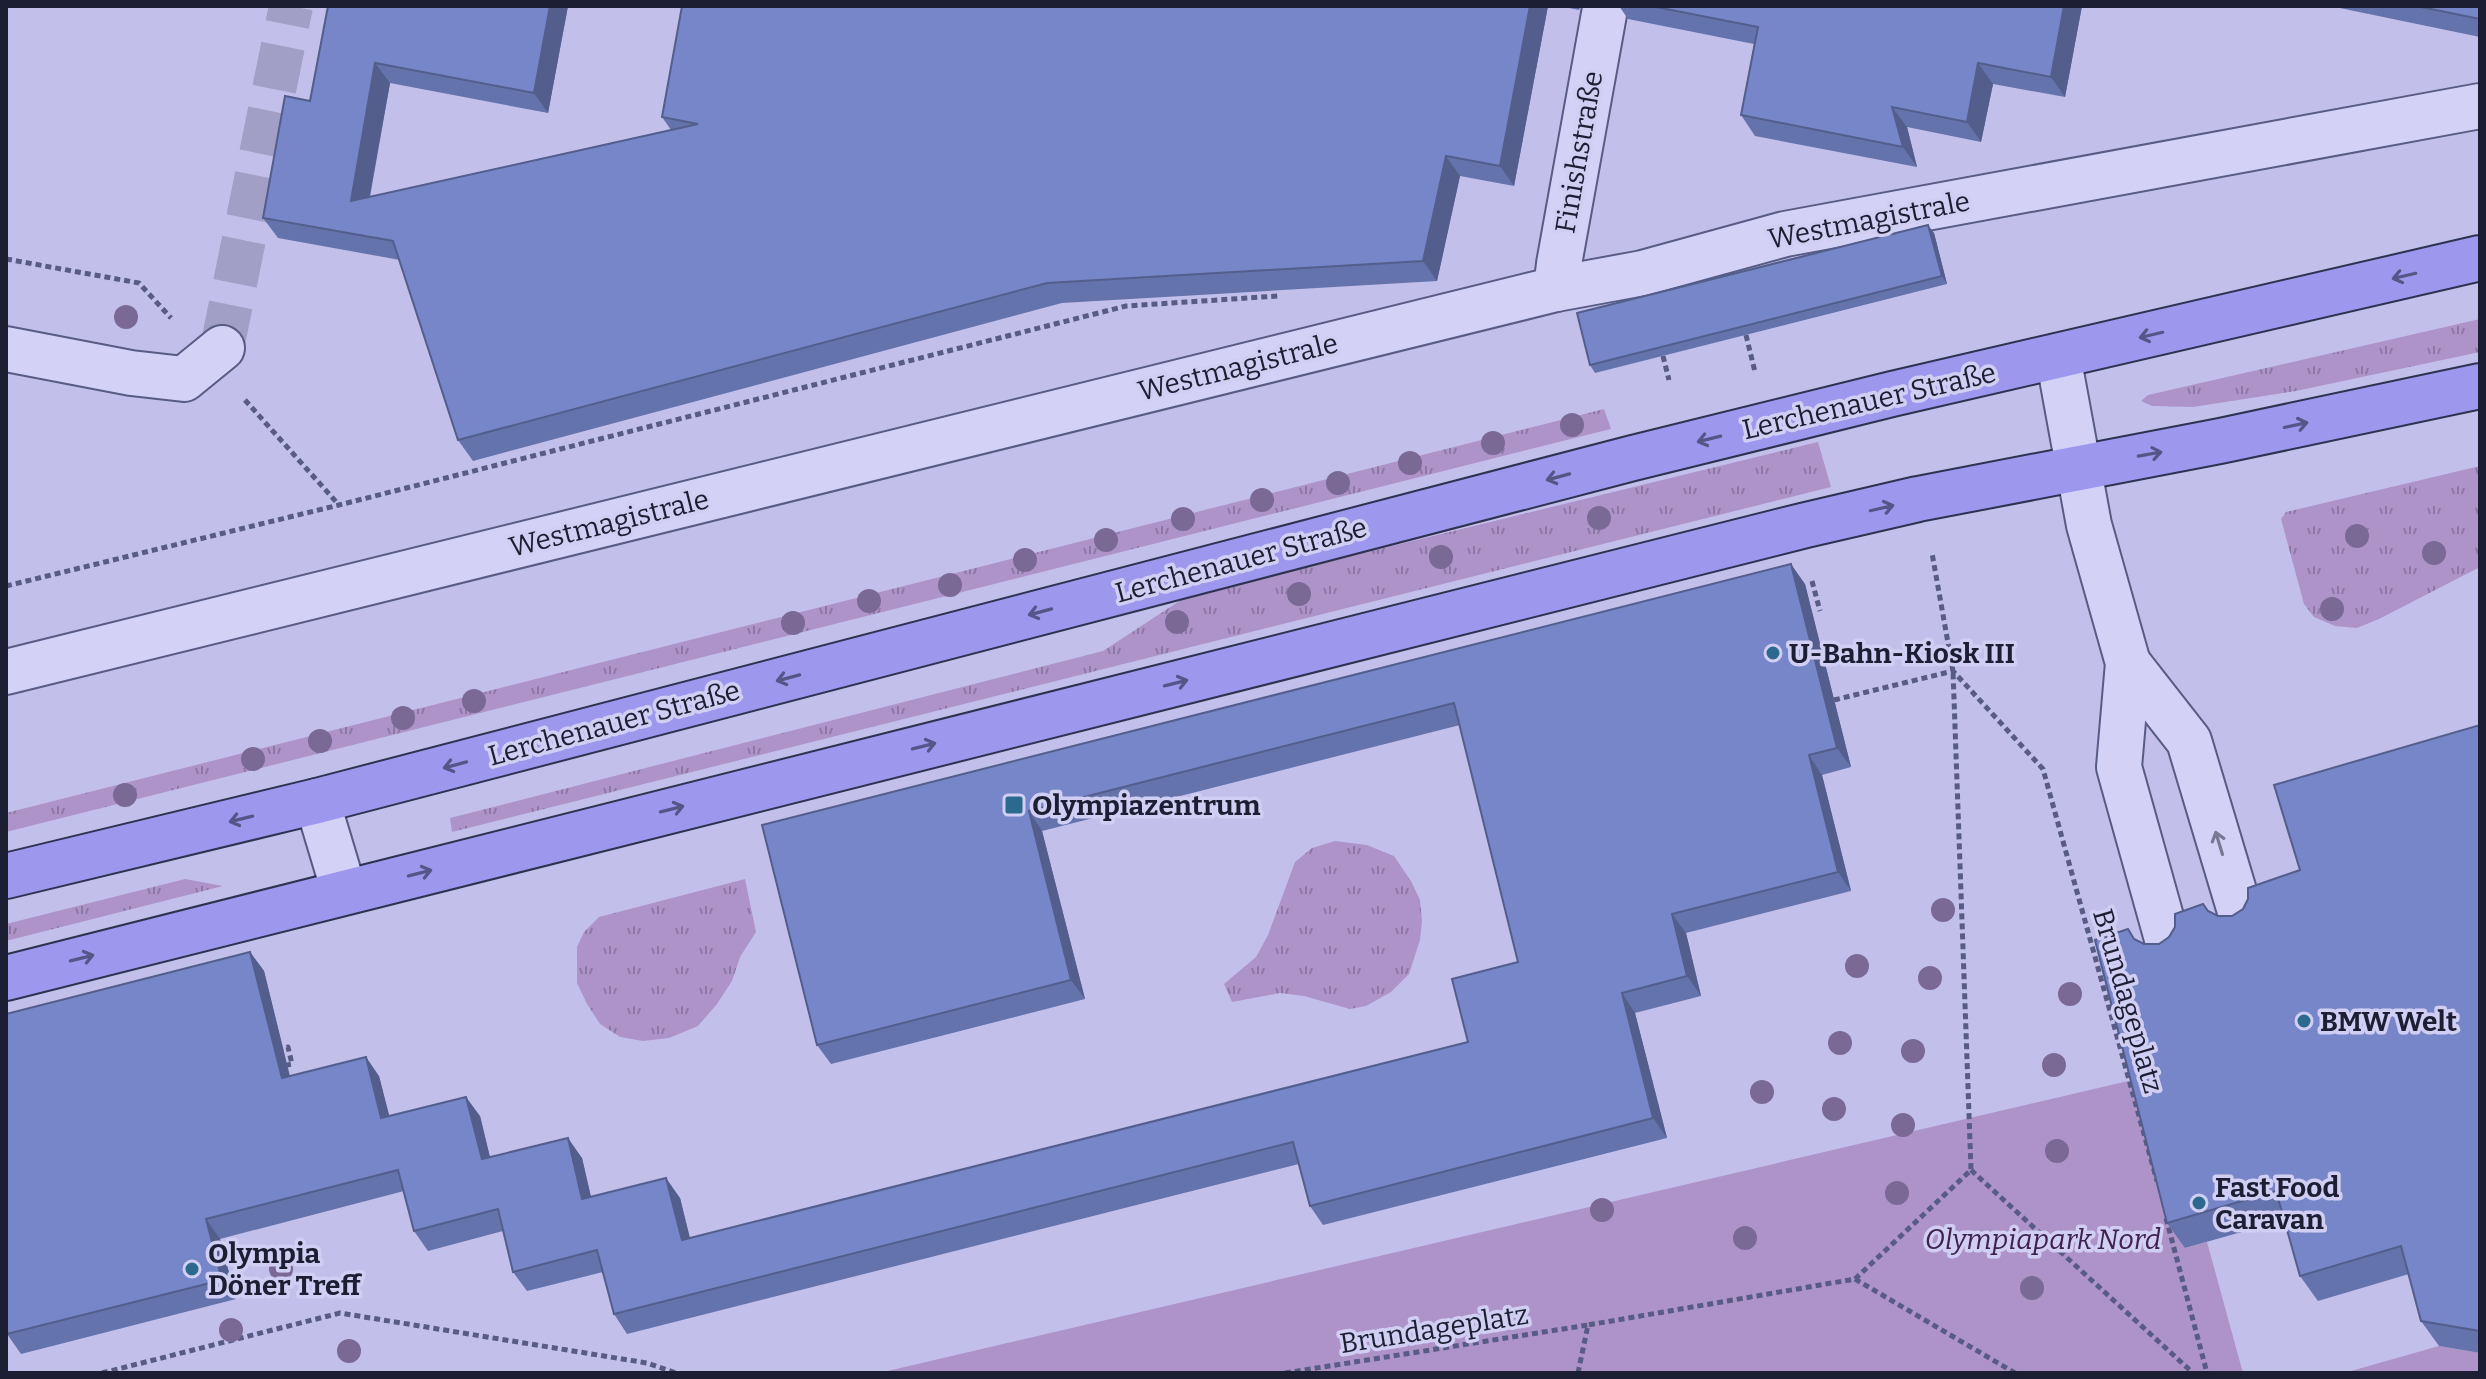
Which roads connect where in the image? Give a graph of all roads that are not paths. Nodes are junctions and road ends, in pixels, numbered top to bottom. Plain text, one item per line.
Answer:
1 (1604, 14) dead end
2 (2480, 106) edge
3 (2480, 258) edge
4 (1556, 289) junction
5 (222, 348) tunnel mouth
6 (6, 349) edge
7 (2058, 356) junction
8 (2480, 386) edge
9 (2080, 467) junction
10 (2128, 663) junction
11 (6, 672) edge
12 (317, 801) junction
13 (6, 876) edge
14 (344, 891) junction
15 (2242, 918) edge
16 (2169, 946) edge
17 (6, 978) edge

1 - 4 lane, Finishstraße
2 - 4 lane, Westmagistrale
3 -> 7 main road, Lerchenauer Straße
4 - 11 lane, Westmagistrale
5 - 6 lane
7 - 9 lane
7 -> 12 main road, Lerchenauer Straße
9 -> 8 main road
9 - 10 lane
14 -> 9 main road
15 -> 10 lane
10 - 16 lane
12 -> 13 main road, Lerchenauer Straße
12 - 14 lane
17 -> 14 main road

